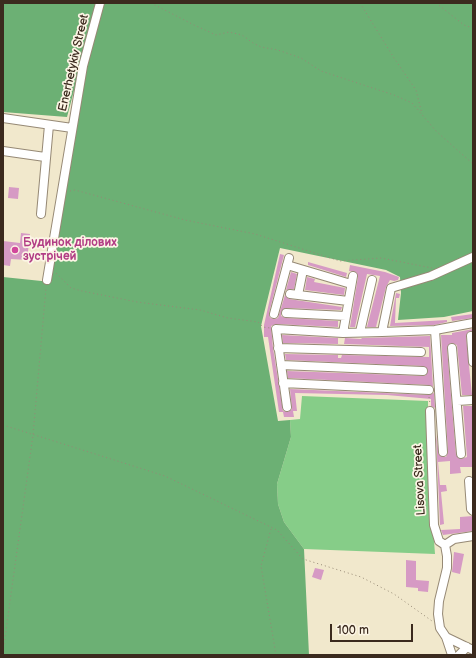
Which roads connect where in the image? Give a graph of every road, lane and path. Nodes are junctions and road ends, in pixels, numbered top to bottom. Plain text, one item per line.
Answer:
1 (100, 3) edge
2 (151, 3) edge
3 (360, 3) edge
4 (436, 3) edge
5 (473, 28) edge
6 (422, 114) junction
7 (3, 118) edge
8 (49, 125) junction
9 (72, 128) junction
10 (3, 152) edge
11 (45, 156) junction
12 (473, 164) edge
13 (62, 192) junction
14 (41, 214) dead end
15 (473, 257) edge
16 (49, 267) junction
17 (303, 270) junction
18 (442, 271) junction
19 (353, 276) dead end
20 (47, 280) joint
21 (372, 280) dead end
22 (351, 284) junction
23 (348, 301) junction
24 (286, 313) dead end
25 (274, 314) dead end
26 (346, 316) junction
27 (473, 323) edge
28 (276, 329) junction
29 (435, 330) junction
30 (360, 332) junction
31 (382, 332) junction
32 (343, 333) junction
33 (471, 336) dead end
34 (278, 348) junction
35 (452, 348) dead end
36 (421, 352) dead end
37 (473, 362) edge
38 (281, 365) junction
39 (423, 372) dead end
40 (283, 383) junction
41 (429, 390) joint
42 (458, 400) junction
43 (473, 400) edge
44 (287, 407) dead end
45 (430, 411) joint
46 (3, 425) edge
47 (33, 434) junction
48 (443, 452) dead end
49 (461, 454) dead end
50 (469, 481) dead end
51 (473, 511) edge
52 (271, 528) junction
53 (473, 536) edge
54 (445, 545) junction
55 (440, 628) junction
56 (446, 637) junction
57 (470, 649) edge
58 (3, 653) edge
59 (9, 655) edge
60 (276, 655) edge
61 (452, 655) edge
62 (459, 655) edge

1 - 9 street, Enerhetykiv Street
2 - 6 path
3 - 6 path
4 - 5 path
6 - 12 path
7 - 8 street
8 - 9 street
8 - 11 street
9 - 13 street, Enerhetykiv Street
10 - 11 street
11 - 14 street
13 - 16 street, Enerhetykiv Street
13 - 18 path
15 - 18 street
16 - 20 street, Enerhetykiv Street
16 - 28 path
17 - 22 street
17 - 23 street
17 - 25 street
18 - 31 street
19 - 22 street
20 - 47 path
21 - 30 street
22 - 23 street
23 - 26 street
24 - 26 street
26 - 32 street
27 - 29 street
28 - 32 street
28 - 34 street
29 - 31 street
29 - 48 street
30 - 31 street
30 - 32 street
33 - 37 street
34 - 36 street
34 - 38 street
35 - 42 street
38 - 39 street
38 - 40 street
40 - 41 street
40 - 44 street
41 - 45 path
42 - 43 street
42 - 49 street
45 - 54 street, Lisova Street
46 - 47 path
47 - 52 path
47 - 58 path
50 - 51 street
52 - 55 path
52 - 60 path
53 - 54 street
54 - 55 street, Lisova Street
55 - 56 street
56 - 57 street
56 - 61 street
57 - 62 street
58 - 59 path

